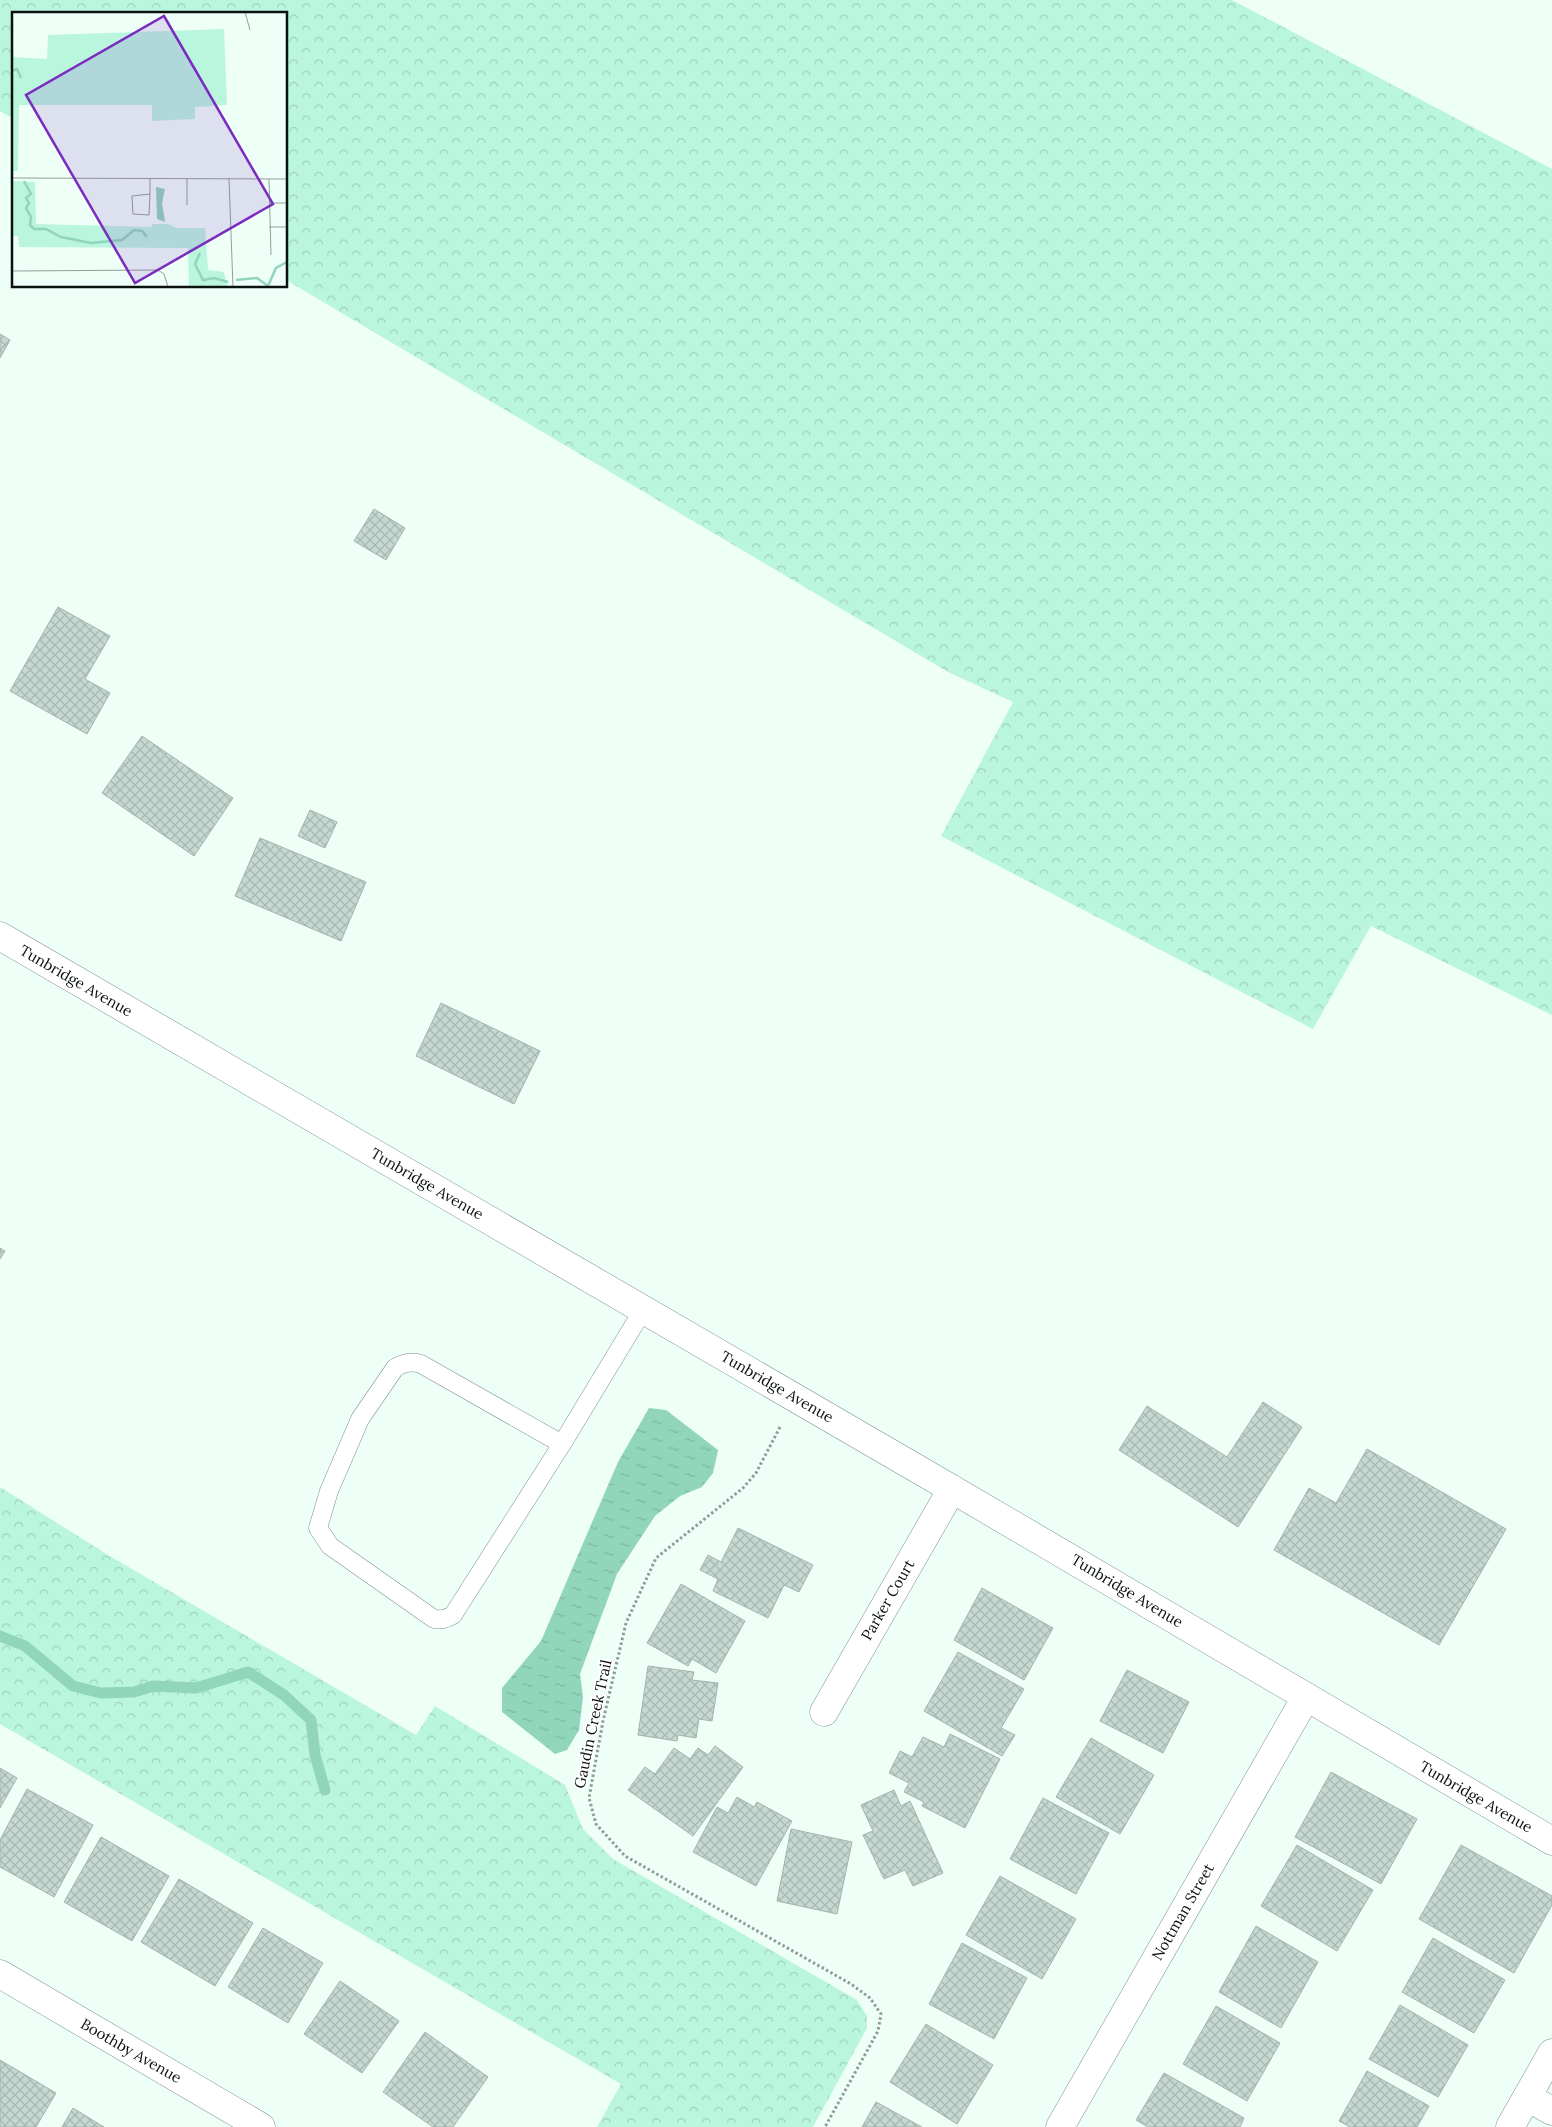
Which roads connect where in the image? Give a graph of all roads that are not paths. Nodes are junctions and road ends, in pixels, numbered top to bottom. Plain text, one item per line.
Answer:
1 (0, 936) edge
2 (643, 1310) junction
3 (562, 1444) junction
4 (952, 1489) junction
5 (1306, 1697) junction
6 (824, 1712) dead end
7 (1552, 1841) edge
8 (0, 1974) edge
9 (1552, 2053) edge
10 (1527, 2097) junction
11 (1552, 2111) edge
12 (261, 2127) edge
13 (1060, 2127) edge
14 (1510, 2127) edge

1 - 2 street, Tunbridge Avenue
2 - 3 lane
2 - 4 street, Tunbridge Avenue
3 - 3 lane
4 - 5 street, Tunbridge Avenue
4 - 6 street, Parker Court
5 - 7 street, Tunbridge Avenue
5 - 13 street, Nottman Street
8 - 12 street, Boothby Avenue
9 - 10 street
10 - 11 street
10 - 14 street

